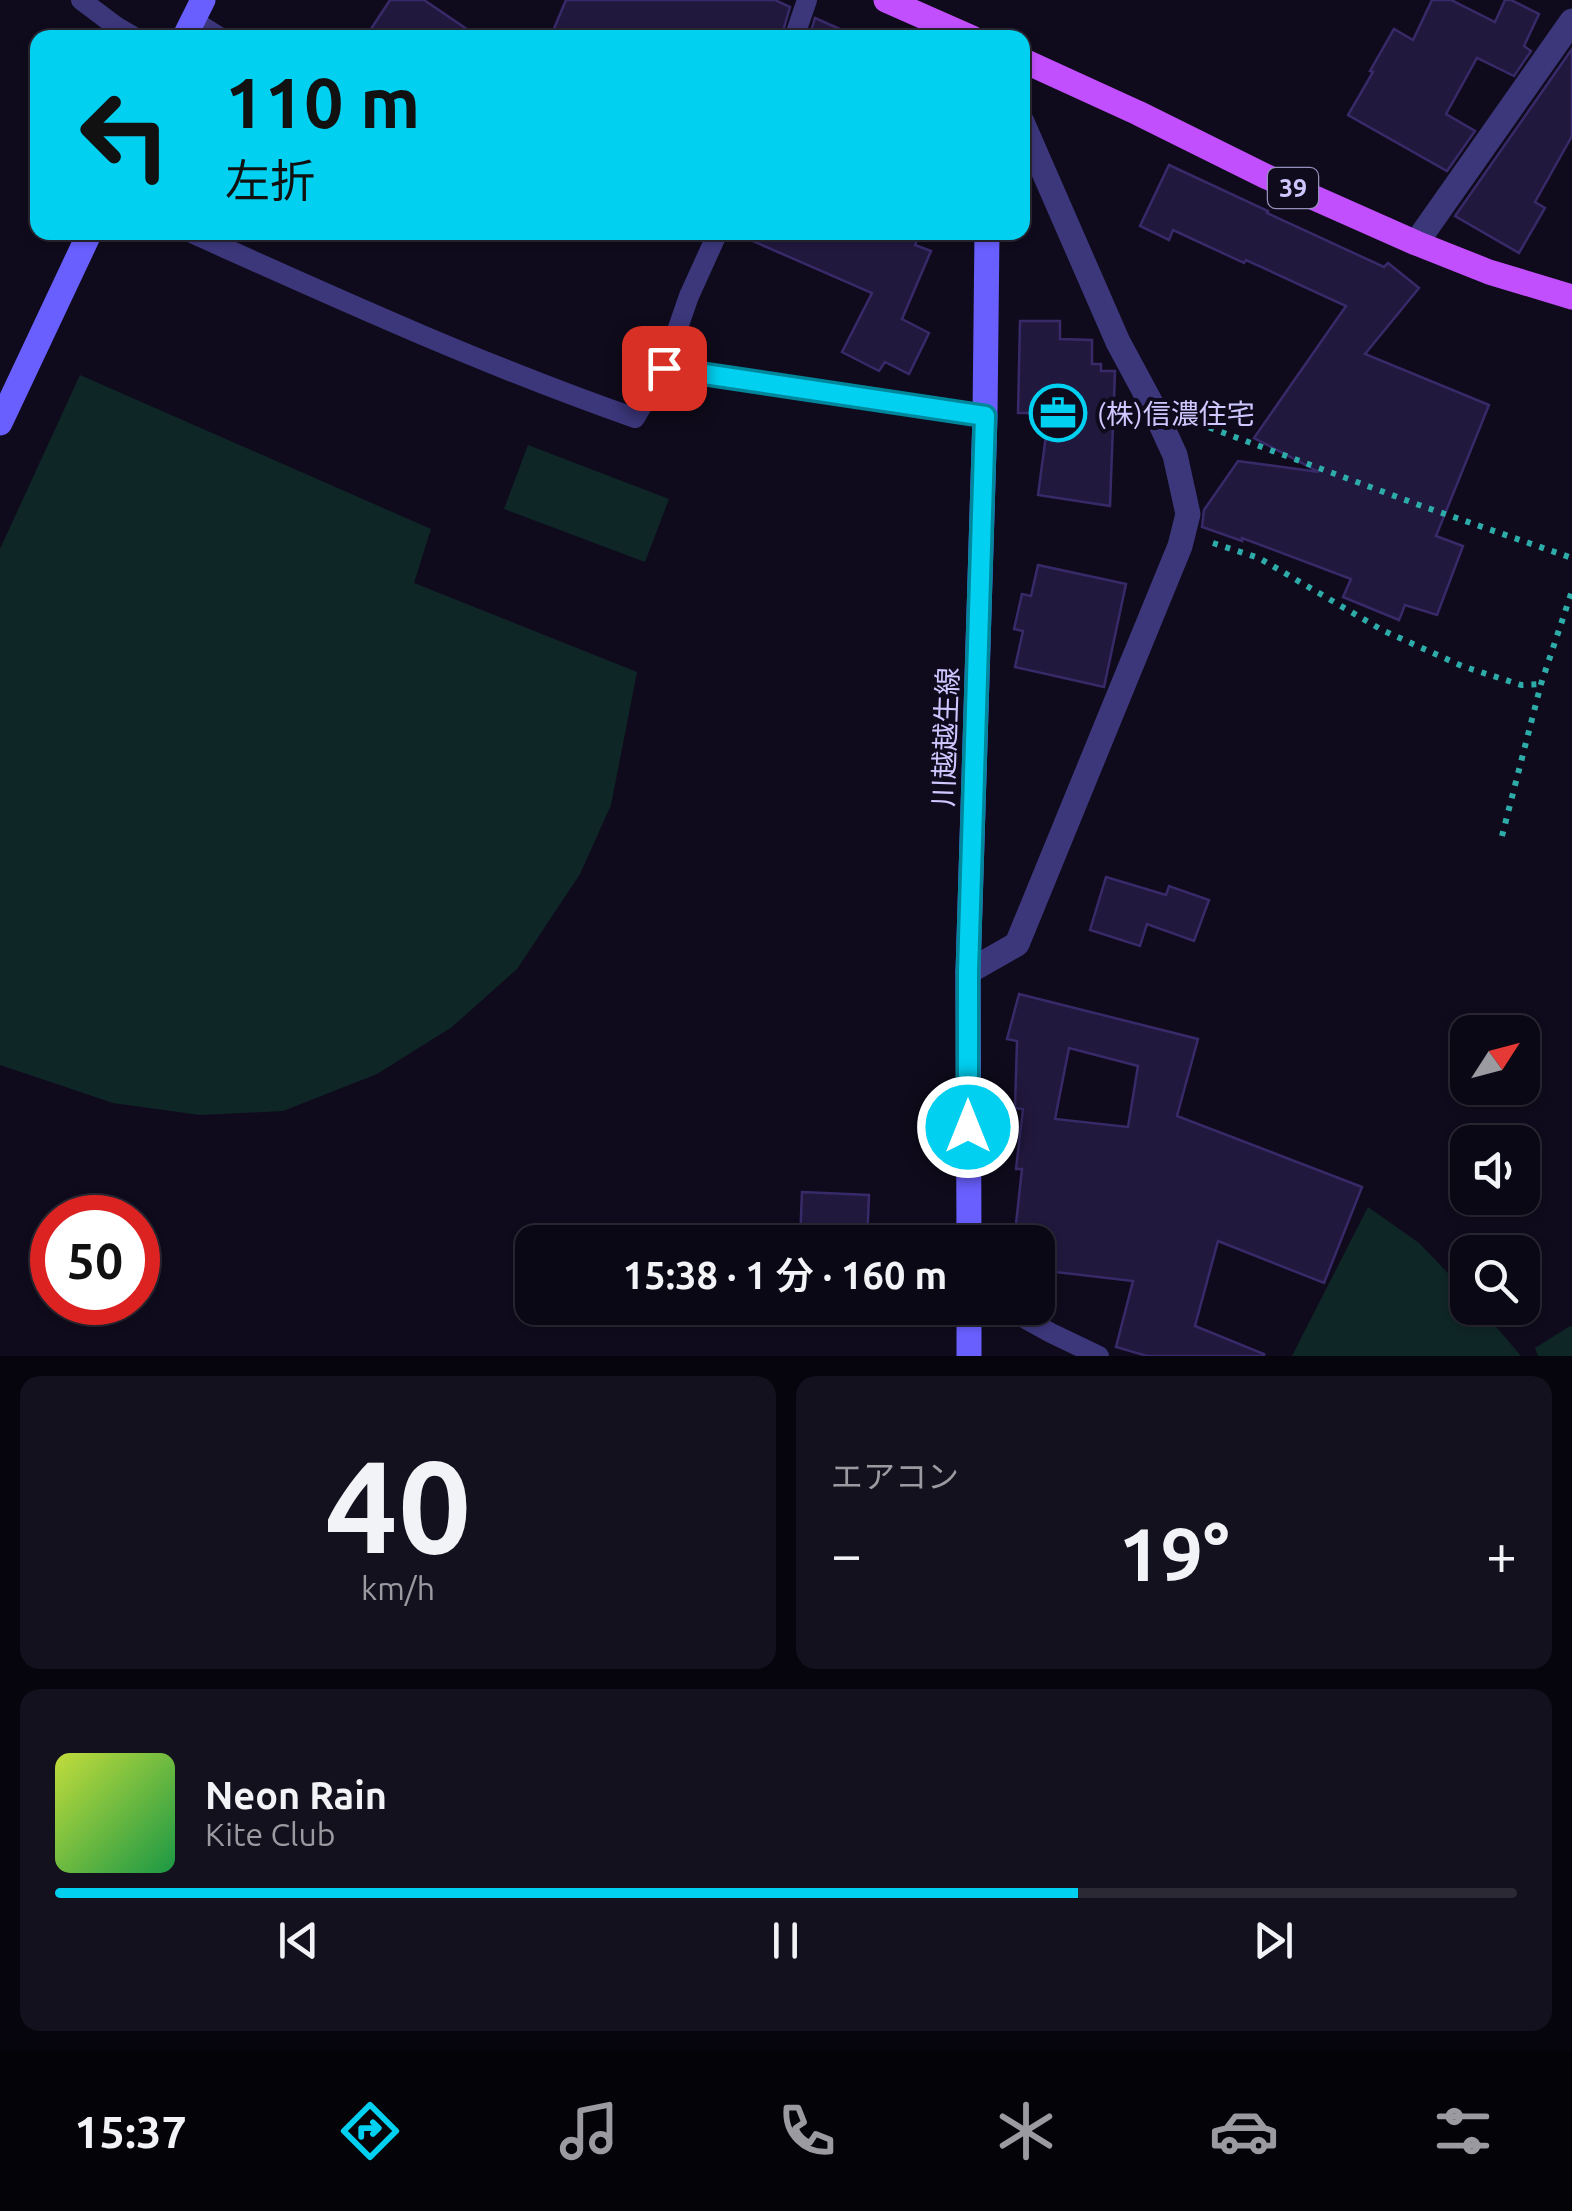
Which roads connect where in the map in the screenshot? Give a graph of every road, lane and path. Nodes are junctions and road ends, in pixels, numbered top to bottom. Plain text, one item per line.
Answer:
1 (81, 0) edge
2 (808, 0) edge
3 (886, 0) edge
4 (1572, 22) edge
5 (121, 30) edge
6 (797, 30) edge
7 (954, 30) edge
8 (1030, 64) edge
9 (1030, 140) edge
10 (86, 240) edge
11 (207, 240) edge
12 (714, 240) edge
13 (988, 240) edge
14 (1416, 244) junction
15 (1572, 297) edge
16 (664, 368) junction
17 (1153, 407) junction
18 (985, 416) junction
19 (0, 423) edge
20 (1184, 534) junction
21 (1572, 558) edge
22 (1572, 591) edge
23 (1542, 684) junction
24 (1502, 836) dead end
25 (968, 972) junction
26 (969, 1225) edge
27 (969, 1325) edge
28 (1037, 1325) edge
29 (969, 1356) edge
30 (1099, 1356) edge

1 - 5 lane
2 - 6 lane
3 - 7 main road
4 - 14 street
8 - 14 main road, 39
9 - 17 street
10 - 19 main road
11 - 16 lane
12 - 16 lane
13 - 18 main road, 川越越生線
14 - 15 main road, 39
16 - 18 lane
17 - 20 street
17 - 21 path
18 - 25 main road, 川越越生線
20 - 23 path
20 - 25 street
22 - 23 path
23 - 24 path
25 - 26 main road, 川越越生線
27 - 29 main road
28 - 30 lane

